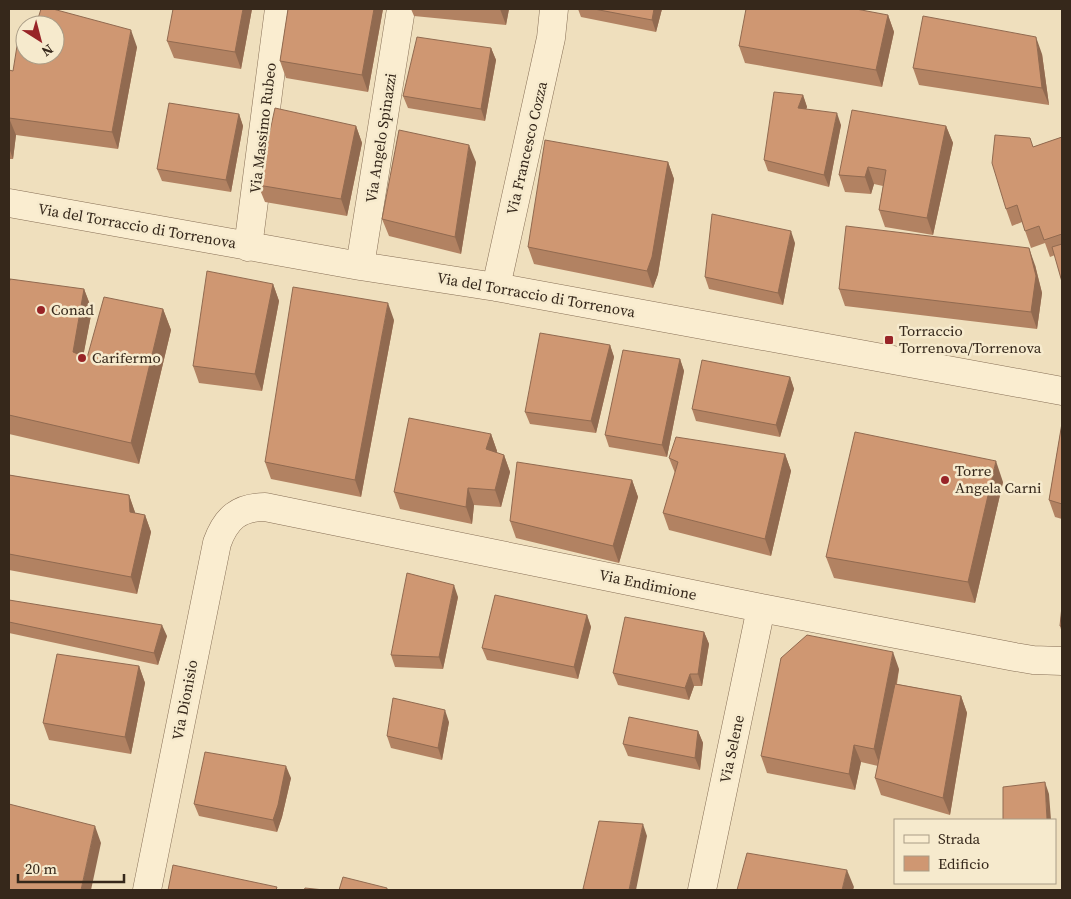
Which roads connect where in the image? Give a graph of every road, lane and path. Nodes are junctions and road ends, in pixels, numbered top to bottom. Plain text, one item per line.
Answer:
1 (279, 9) edge
2 (401, 9) edge
3 (554, 9) edge
4 (9, 203) edge
5 (248, 247) junction
6 (360, 266) junction
7 (496, 287) junction
8 (1062, 390) edge
9 (235, 515) joint
10 (761, 608) junction
11 (1062, 662) edge
12 (147, 890) edge
13 (702, 890) edge

1 - 5 street, Via Massimo Rubeo
2 - 6 street, Via Angelo Spinazzi
3 - 7 street, Via Francesco Cozza
4 - 5 street, Via del Torraccio di Torrenova
5 - 6 street, Via del Torraccio di Torrenova
6 - 7 street, Via del Torraccio di Torrenova
7 - 8 street, Via del Torraccio di Torrenova
9 - 10 street, Via Endimione
9 - 12 street, Via Dionisio
10 - 11 street, Via Endimione
10 - 13 street, Via Selene

